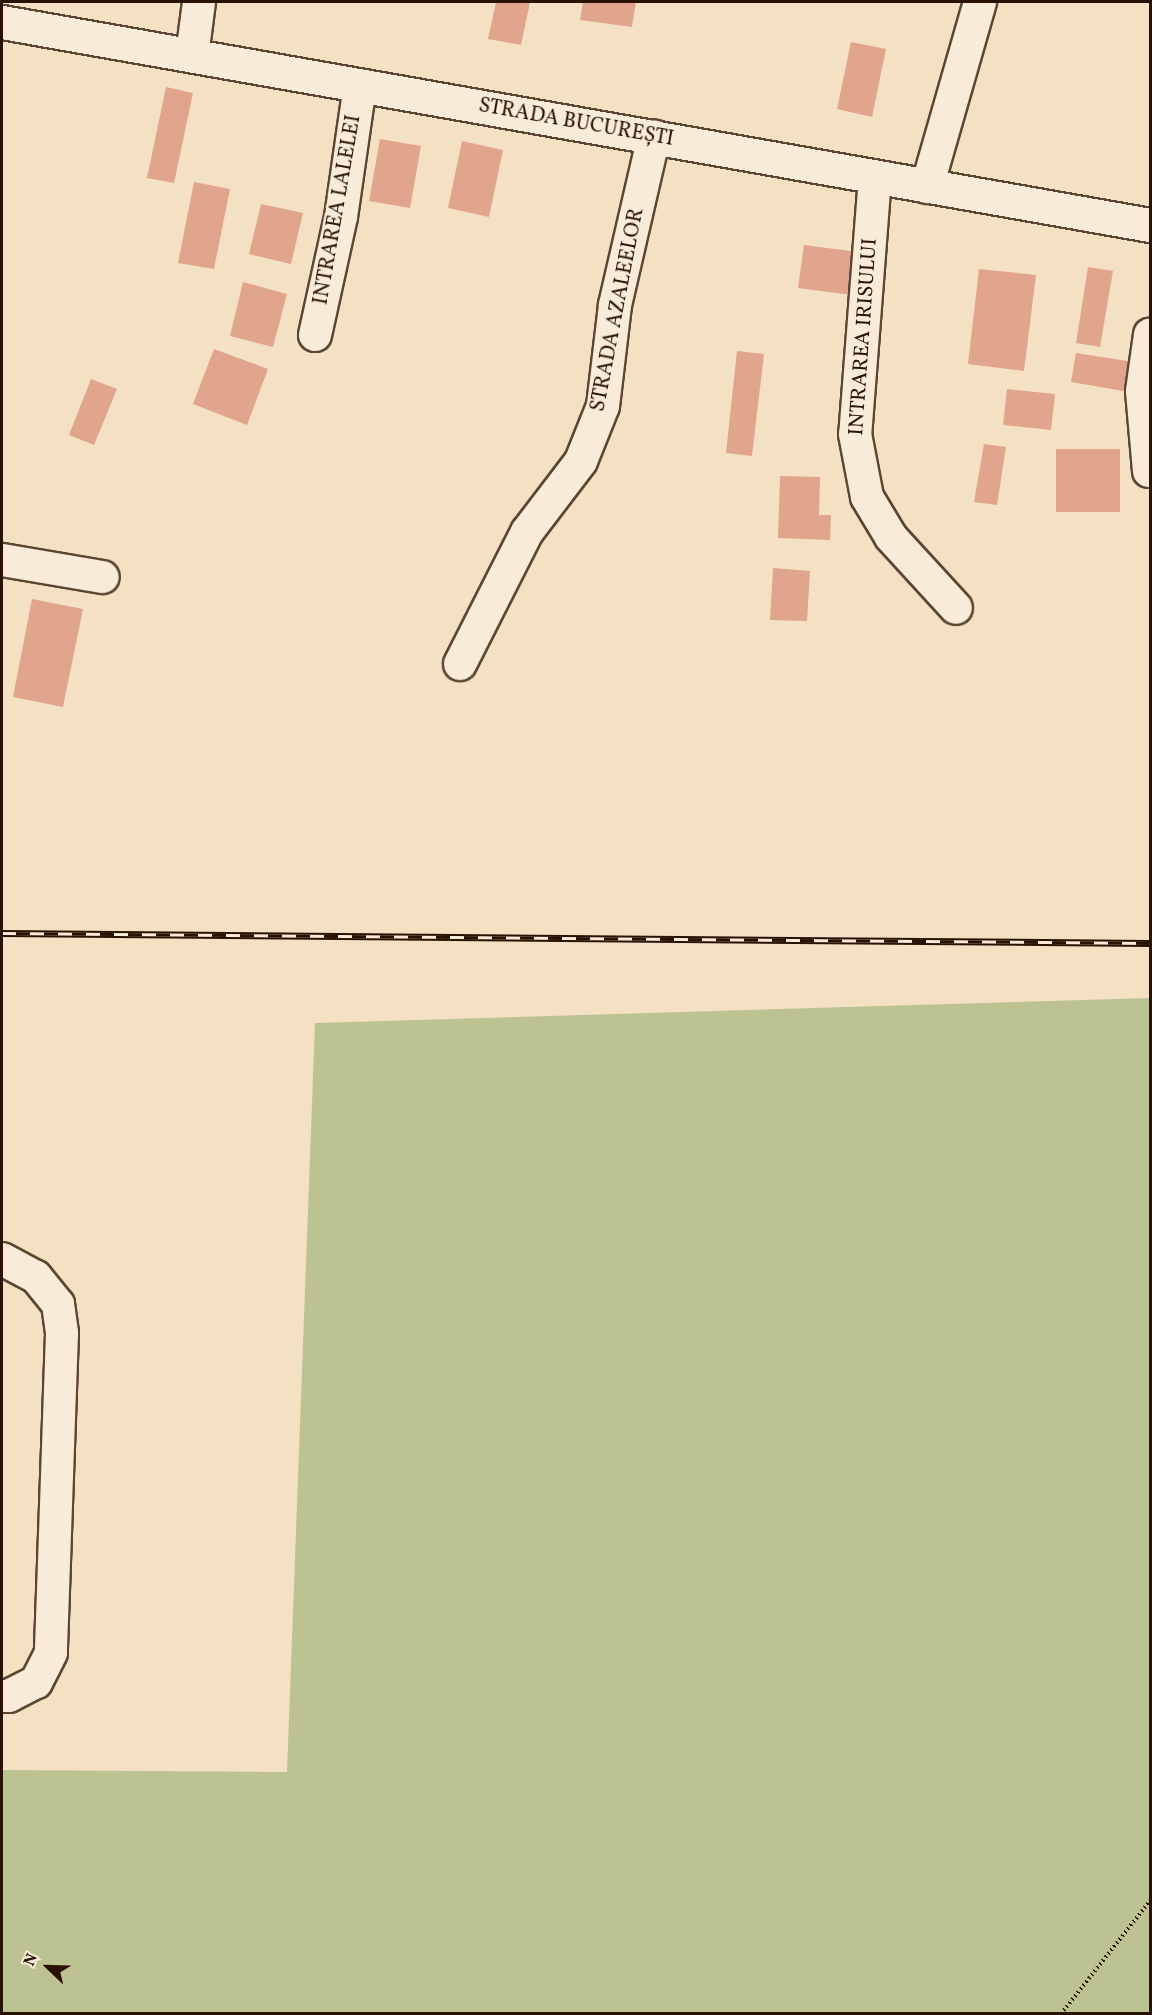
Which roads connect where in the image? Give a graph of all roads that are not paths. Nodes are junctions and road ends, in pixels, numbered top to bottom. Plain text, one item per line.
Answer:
1 (199, 2) edge
2 (980, 2) edge
3 (2, 22) edge
4 (192, 56) junction
5 (360, 85) junction
6 (654, 136) junction
7 (874, 177) junction
8 (927, 187) junction
9 (1150, 225) edge
10 (315, 335) dead end
11 (1150, 335) edge
12 (1149, 471) dead end
13 (2, 560) edge
14 (103, 577) dead end
15 (956, 608) dead end
16 (460, 664) dead end
17 (2, 1259) edge
18 (2, 1696) edge

1 - 4 street
2 - 8 street
3 - 4 main road, STRADA BUCUREȘTI
4 - 5 main road, STRADA BUCUREȘTI
5 - 6 main road, STRADA BUCUREȘTI
5 - 10 street, INTRAREA LALELEI
6 - 7 main road, STRADA BUCUREȘTI
6 - 16 street, STRADA AZALEELOR
7 - 8 main road, STRADA BUCUREȘTI
7 - 15 street, INTRAREA IRISULUI
8 - 9 main road, STRADA BUCUREȘTI
11 - 12 street
13 - 14 street
17 - 18 street

